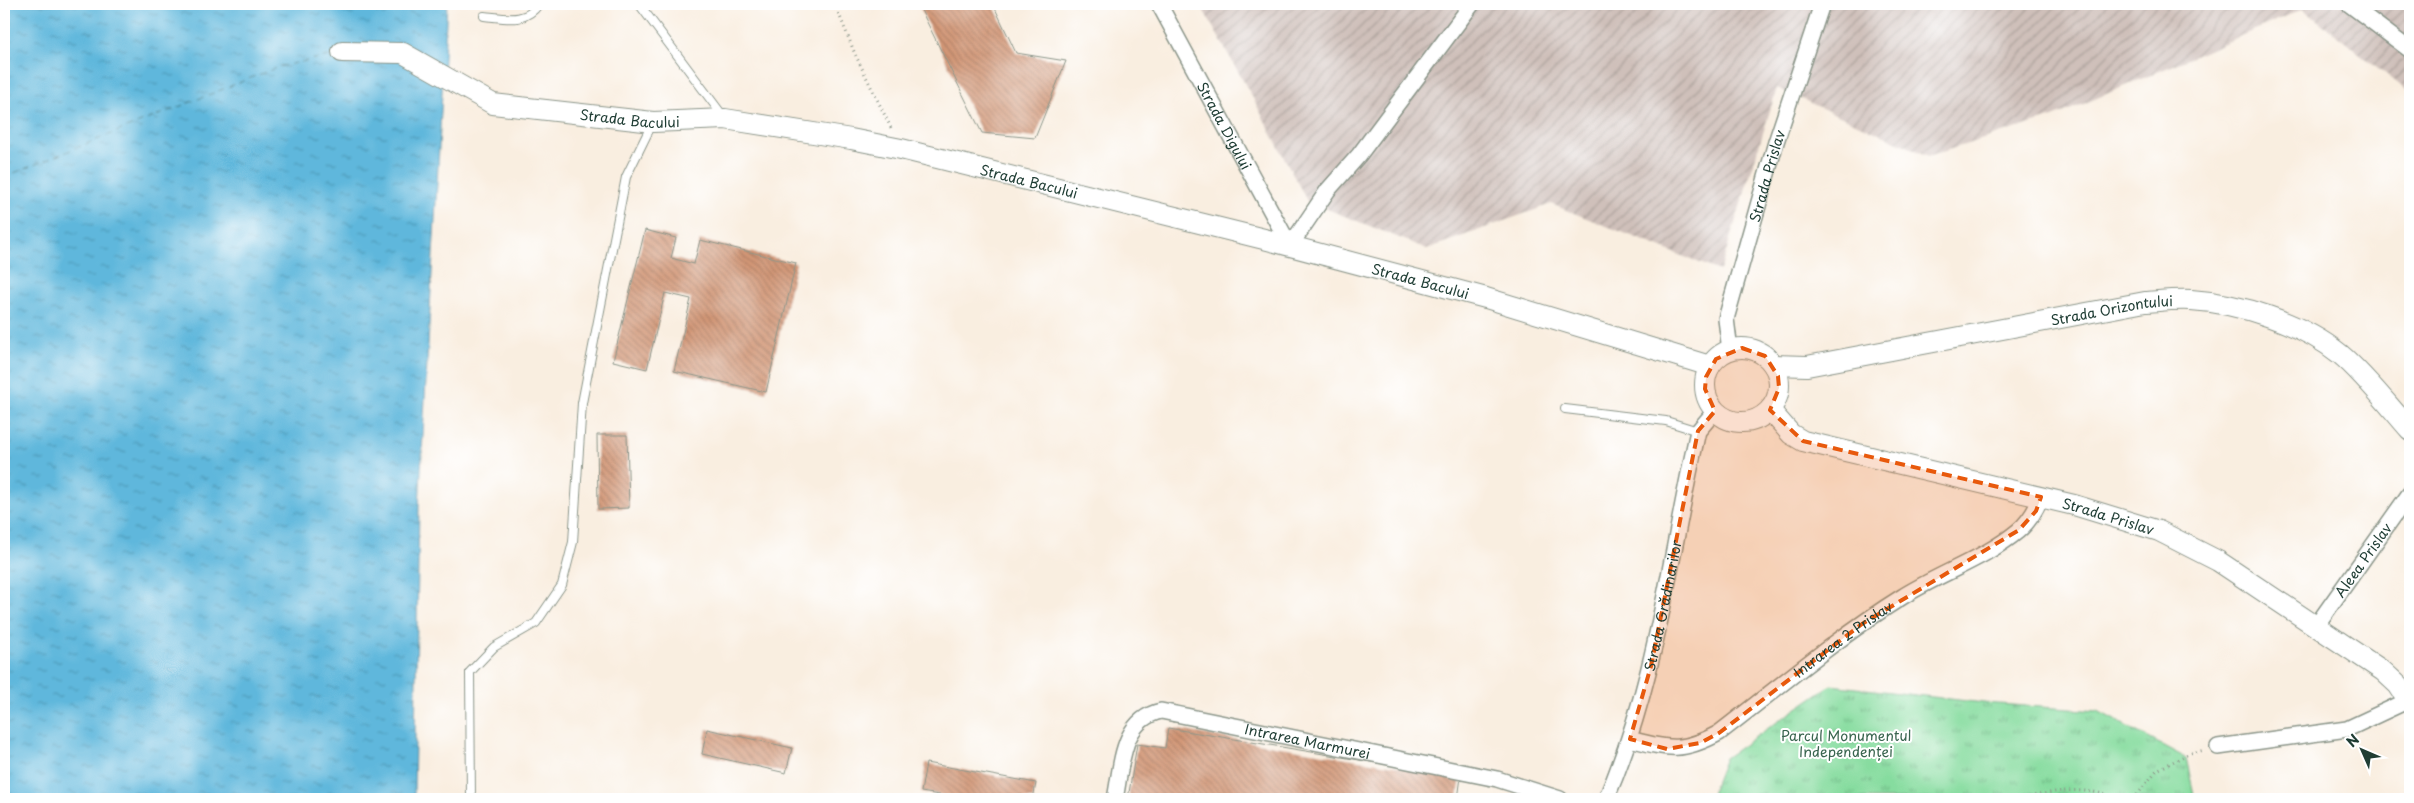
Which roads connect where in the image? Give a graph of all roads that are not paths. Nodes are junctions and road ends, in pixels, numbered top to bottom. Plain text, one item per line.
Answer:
1 (539, 4) edge
2 (639, 4) edge
3 (1158, 4) edge
4 (1472, 4) edge
5 (1822, 4) edge
6 (2348, 4) edge
7 (484, 16) dead end
8 (2410, 50) edge
9 (342, 52) dead end
10 (725, 119) junction
11 (653, 122) junction
12 (1290, 246) junction
13 (1730, 350) junction
14 (1773, 365) junction
15 (1710, 366) junction
16 (1565, 409) dead end
17 (1770, 410) junction
18 (1715, 411) junction
19 (2410, 430) edge
20 (1698, 431) junction
21 (2410, 493) edge
22 (2041, 497) junction
23 (2316, 626) junction
24 (2410, 702) edge
25 (1630, 739) junction
26 (2218, 747) road end
27 (471, 799) edge
28 (1116, 799) edge
29 (1560, 799) edge
30 (1606, 799) edge

1 - 7 lane
2 - 10 lane
3 - 12 street, Strada Digului
4 - 12 street
5 - 13 street, Strada Prislav
6 - 8 street
9 - 11 street, Strada Bacului
10 - 11 street, Strada Bacului
10 - 12 street, Strada Bacului
11 - 27 lane
12 - 15 street, Strada Bacului
13 - 14 street
13 - 15 street
14 - 17 street
14 - 19 street, Strada Orizontului
15 - 18 street
16 - 20 lane
17 - 18 street
17 - 22 street, Strada Prislav
18 - 20 street, Strada Grădinarilor
20 - 25 street, Strada Grădinarilor
21 - 23 street, Aleea Prislav
22 - 23 street, Strada Prislav
22 - 25 street, Intrarea 2 Prislav
23 - 24 street, Strada Prislav
24 - 26 street
25 - 30 street, Strada Grădinarilor
28 - 29 street, Intrarea Marmurei

